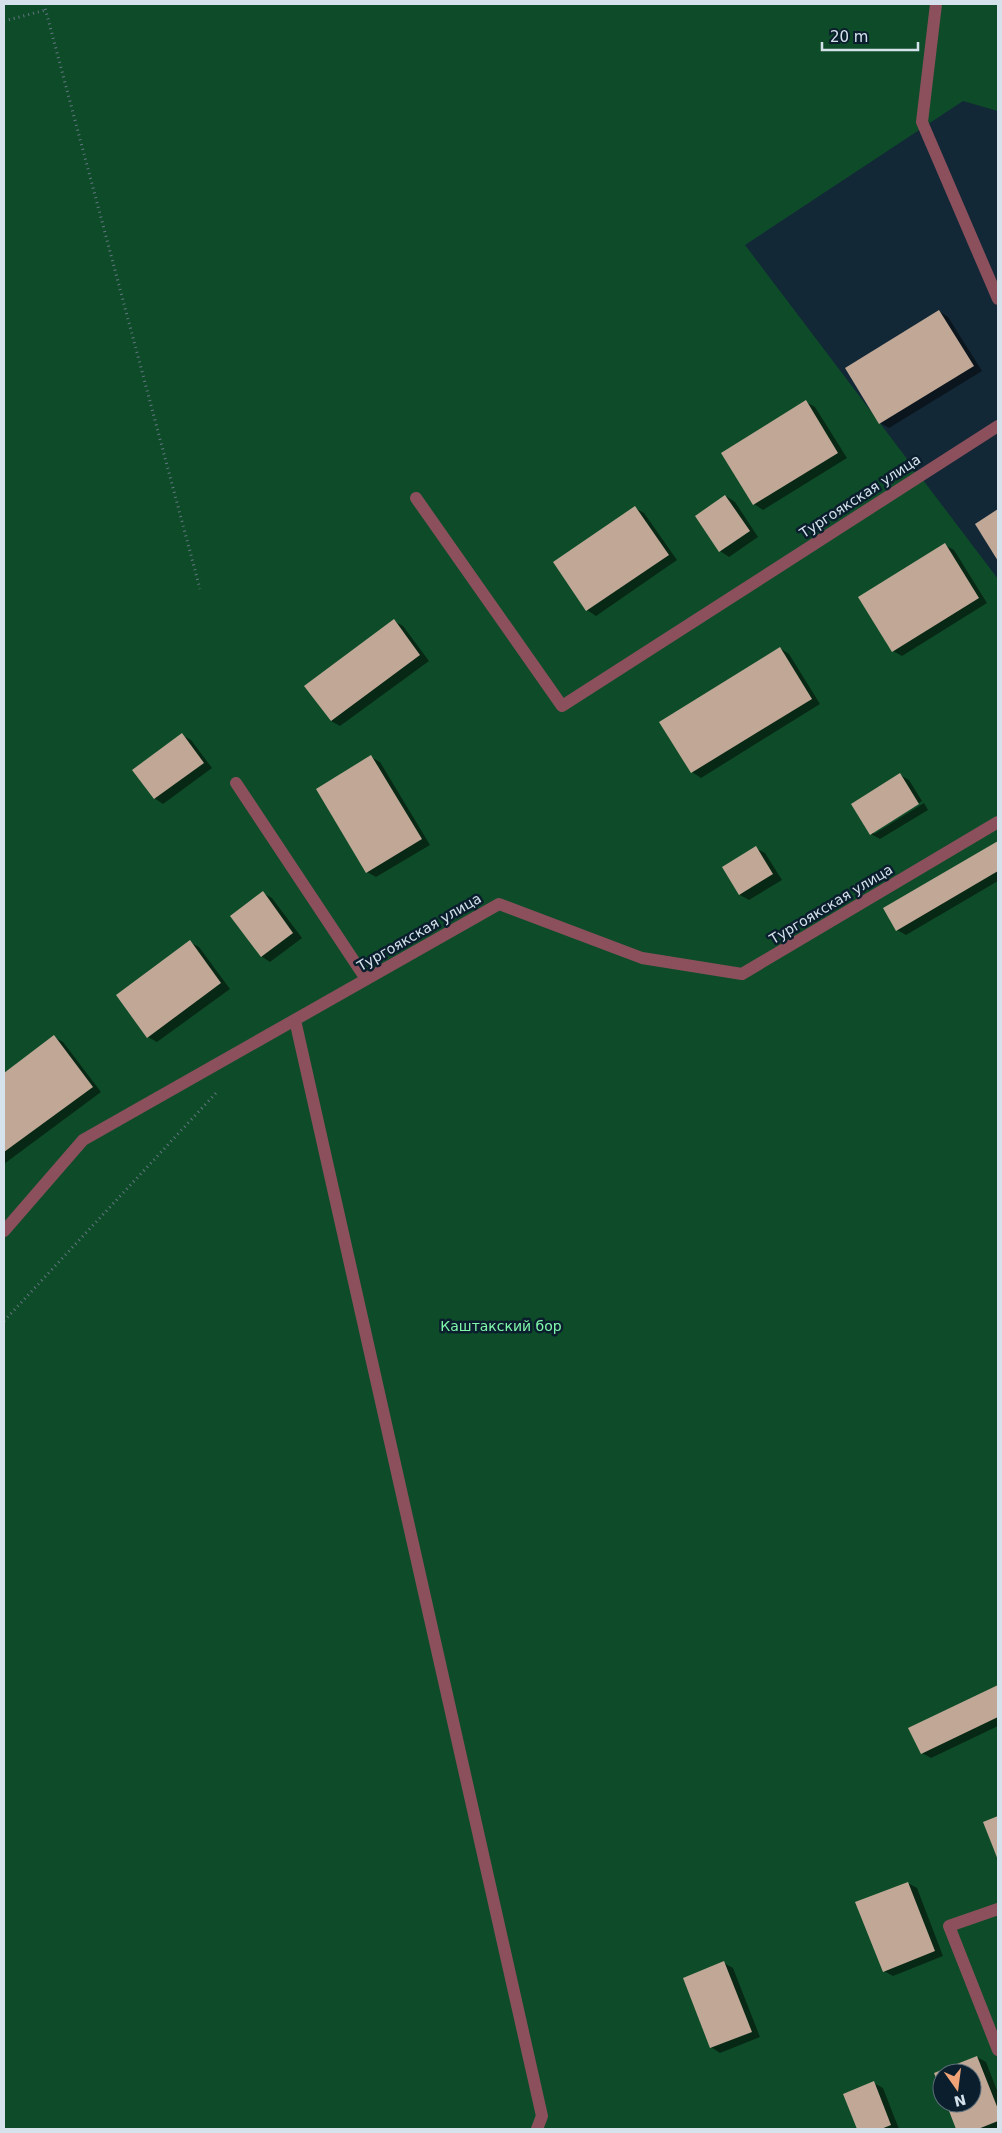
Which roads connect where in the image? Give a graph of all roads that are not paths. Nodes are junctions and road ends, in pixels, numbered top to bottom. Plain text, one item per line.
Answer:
1 (936, 4) edge
2 (998, 299) edge
3 (998, 426) edge
4 (416, 498) dead end
5 (236, 783) dead end
6 (998, 822) edge
7 (366, 979) junction
8 (295, 1020) junction
9 (4, 1232) edge
10 (998, 1908) edge
11 (998, 2050) edge
12 (537, 2129) edge

1 - 2 street
3 - 4 street, Тургоякская улица
5 - 7 street
6 - 7 street, Тургоякская улица
7 - 8 street, Тургоякская улица
8 - 9 street, Тургоякская улица
8 - 12 street
10 - 11 street

